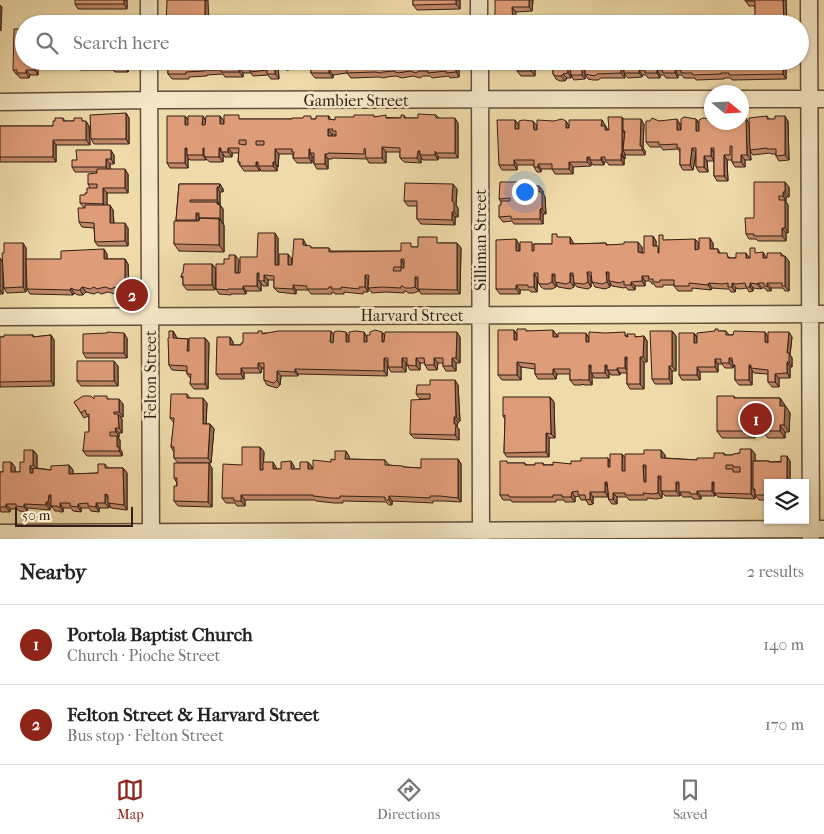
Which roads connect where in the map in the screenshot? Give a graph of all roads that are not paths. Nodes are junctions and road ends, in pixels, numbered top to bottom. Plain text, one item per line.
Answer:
1 (149, 0) edge
2 (479, 0) edge
3 (809, 0) edge
4 (149, 15) edge
5 (479, 15) edge
6 (149, 70) edge
7 (480, 70) edge
8 (480, 99) junction
9 (704, 99) edge
10 (749, 99) edge
11 (817, 99) edge
12 (149, 100) junction
13 (0, 102) edge
14 (817, 314) edge
15 (150, 315) junction
16 (481, 315) junction
17 (0, 316) edge
18 (815, 532) edge
19 (0, 533) edge
20 (481, 535) edge
21 (151, 536) edge

1 - 4 street
2 - 5 street
3 - 11 street
6 - 12 street, Felton Street
7 - 8 street, Silliman Street
8 - 9 street, Gambier Street
8 - 12 street, Gambier Street
8 - 16 street, Silliman Street
10 - 11 street
11 - 14 street
12 - 13 street, Gambier Street
12 - 15 street, Felton Street
14 - 16 street, Harvard Street
14 - 18 street
15 - 16 street, Harvard Street
15 - 17 street, Harvard Street
15 - 21 street, Felton Street
16 - 20 street, Silliman Street
18 - 20 street
19 - 21 street
20 - 21 street

